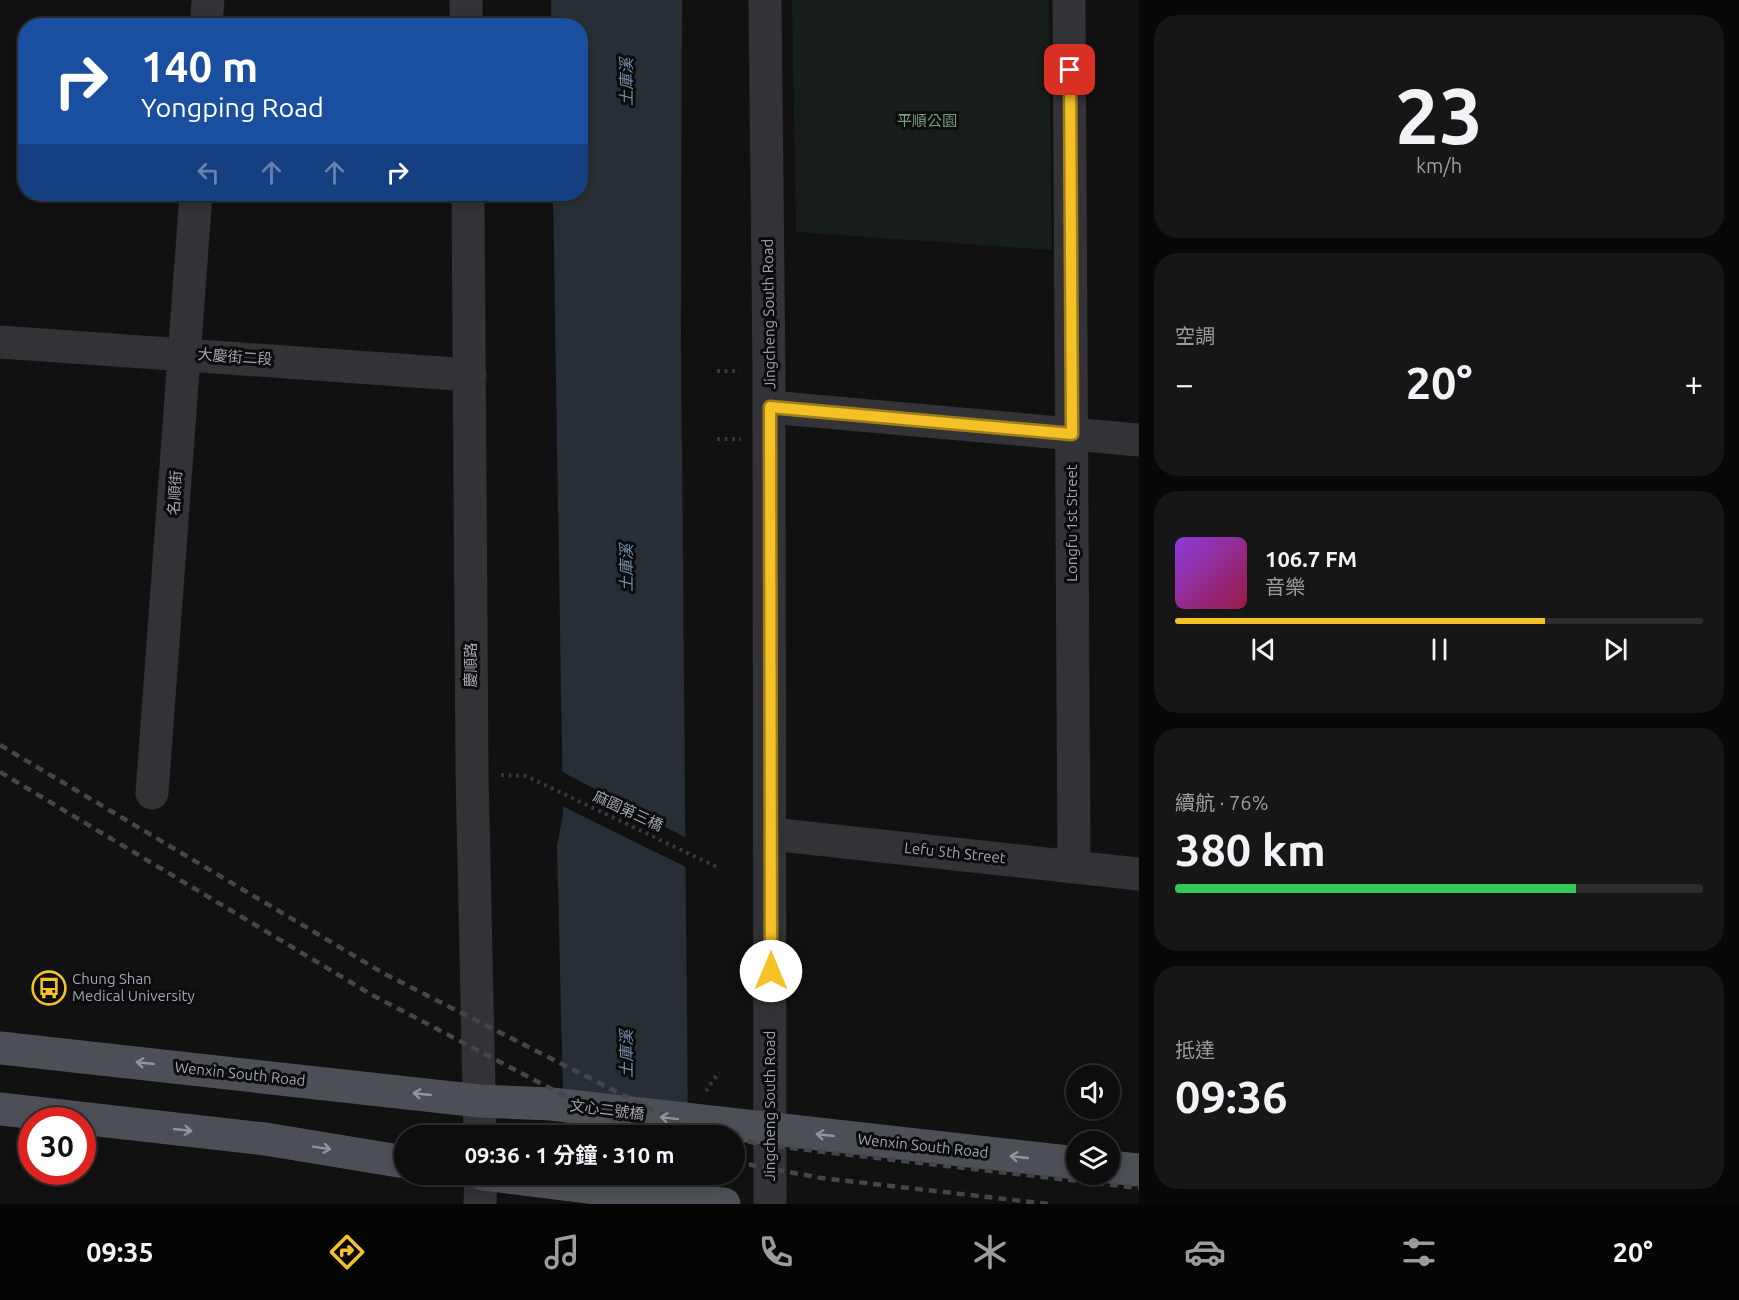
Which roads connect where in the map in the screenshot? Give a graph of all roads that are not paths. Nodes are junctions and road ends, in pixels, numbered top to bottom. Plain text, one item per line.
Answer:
1 (208, 0) edge
2 (466, 0) edge
3 (765, 0) edge
4 (1069, 0) edge
5 (207, 18) edge
6 (466, 18) edge
7 (196, 201) edge
8 (468, 201) edge
9 (0, 342) edge
10 (186, 353) junction
11 (470, 375) junction
12 (770, 407) junction
13 (1072, 434) junction
14 (1139, 440) edge
15 (152, 793) dead end
16 (771, 834) junction
17 (1074, 867) junction
18 (1139, 874) edge
19 (0, 1048) edge
20 (480, 1101) junction
21 (0, 1109) edge
22 (480, 1125) edge
23 (768, 1129) junction
24 (394, 1160) edge
25 (1066, 1162) edge
26 (1120, 1168) edge
27 (1139, 1170) edge
28 (481, 1185) edge
29 (571, 1185) edge
30 (480, 1204) edge
31 (724, 1204) edge
32 (770, 1204) edge

1 - 5 street
2 - 6 street
3 - 12 street, Jingcheng South Road
4 - 13 street, Longfu 1st Street
7 - 10 street, 名順街
8 - 11 street, 慶順路
9 - 10 street, 大慶街二段
10 - 11 street, 大慶街二段
10 - 15 street, 名順街
11 - 20 street, 慶順路
12 - 13 street
12 - 16 street, Jingcheng South Road
13 - 14 street
13 - 17 street, Longfu 1st Street
16 - 17 street, Lefu 5th Street
16 - 23 street, Jingcheng South Road
17 - 18 street, Lefu 5th Street
20 -> 19 main road, Wenxin South Road
20 - 22 street, 慶順路
23 -> 20 main road, 文心二號橋
21 -> 24 main road
25 -> 23 main road, Wenxin South Road
23 - 32 street, Jingcheng South Road
26 - 27 main road
28 - 30 street
29 - 31 main road

